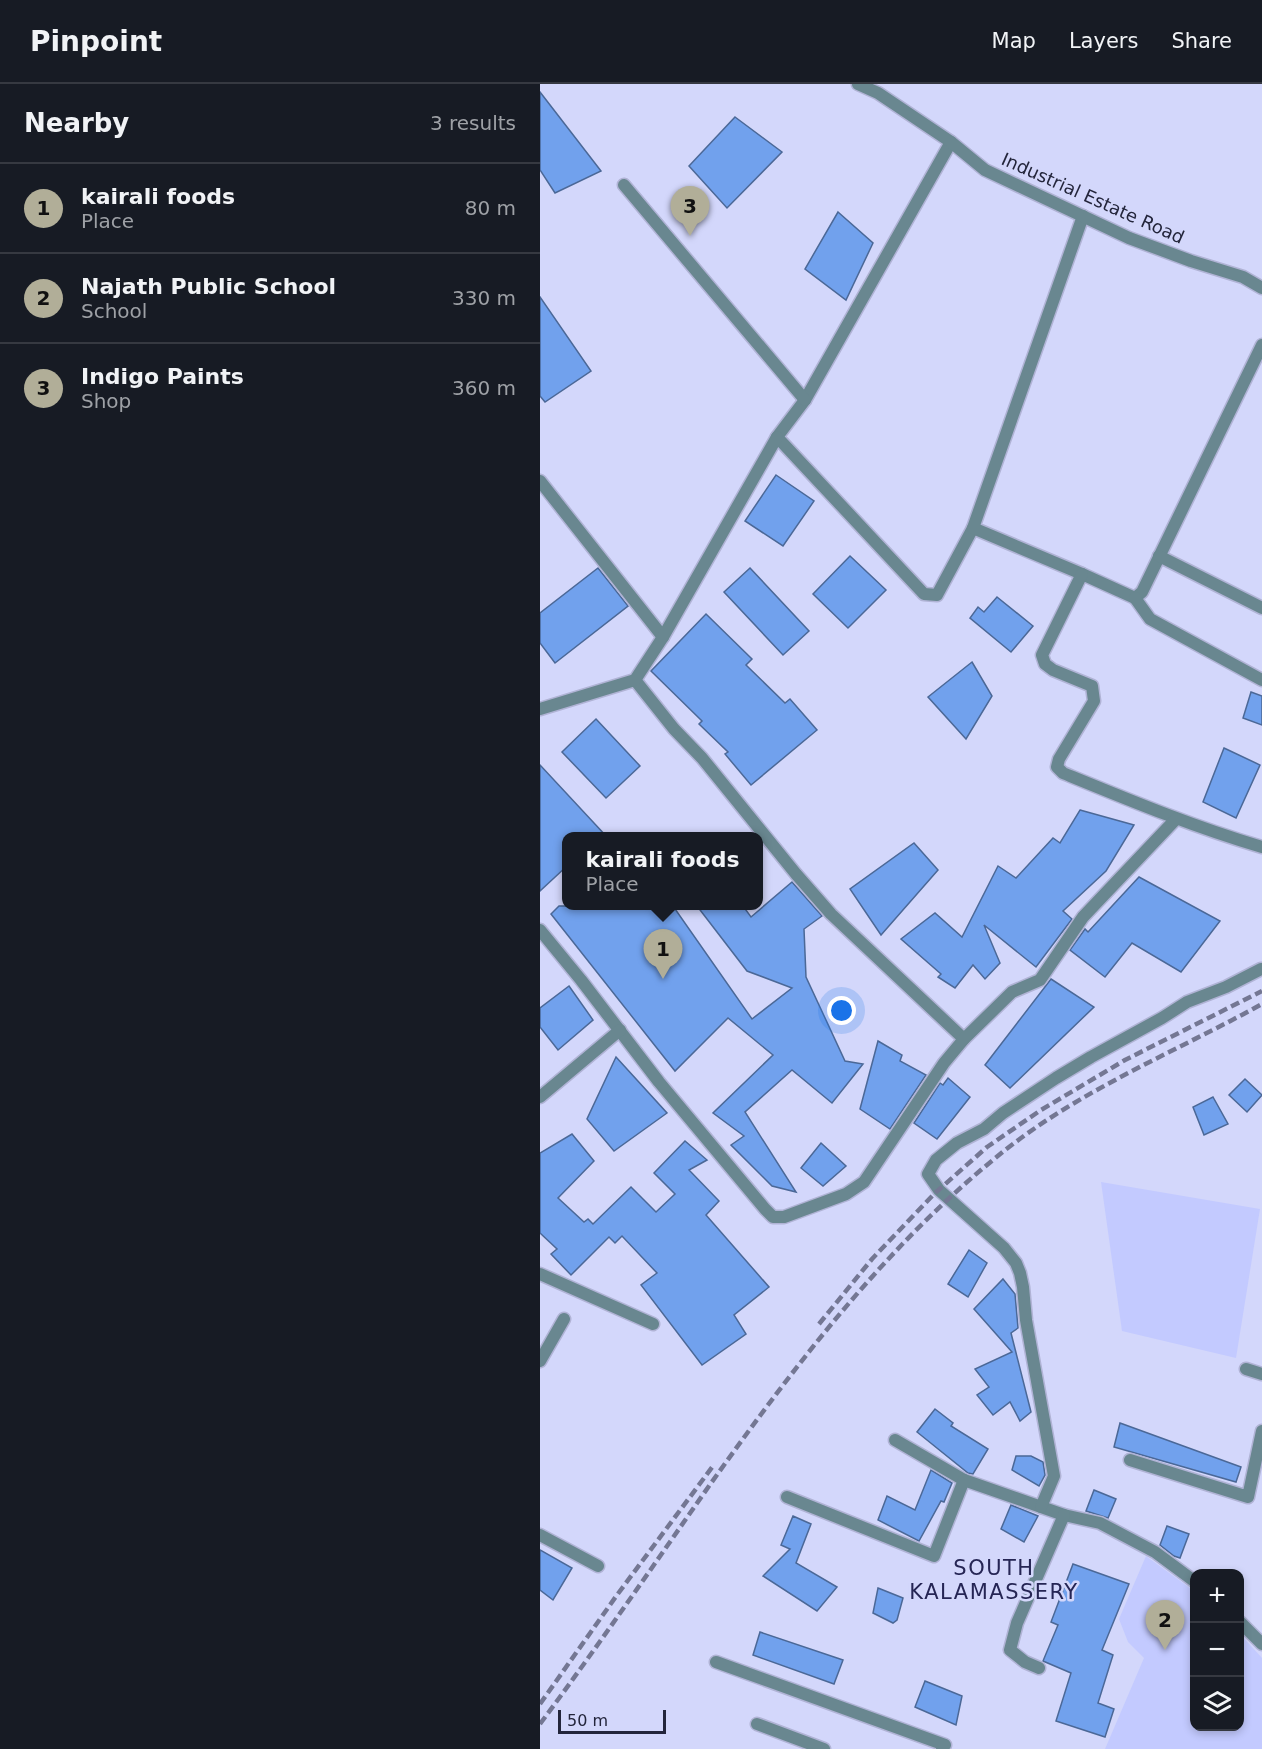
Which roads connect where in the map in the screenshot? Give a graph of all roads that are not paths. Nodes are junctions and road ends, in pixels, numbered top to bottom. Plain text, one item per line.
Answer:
1 (858, 84) edge
2 (951, 142) junction
3 (624, 185) dead end
4 (1083, 216) junction
5 (1262, 288) edge
6 (1262, 345) edge
7 (805, 400) junction
8 (777, 437) junction
9 (540, 482) edge
10 (973, 528) junction
11 (1159, 556) junction
12 (1082, 574) junction
13 (1135, 598) junction
14 (1262, 608) edge
15 (663, 637) junction
16 (635, 680) junction
17 (1262, 680) edge
18 (540, 709) edge
19 (1176, 819) junction
20 (762, 832) edge
21 (763, 833) edge
22 (1262, 847) edge
23 (540, 930) edge
24 (1261, 969) edge
25 (620, 1030) junction
26 (964, 1039) junction
27 (540, 1097) edge
28 (540, 1274) edge
29 (564, 1319) dead end
30 (653, 1324) dead end
31 (540, 1361) edge
32 (1246, 1369) dead end
33 (1262, 1374) edge
34 (1262, 1431) edge
35 (895, 1440) dead end
36 (1130, 1460) dead end
37 (964, 1480) junction
38 (788, 1497) dead end
39 (1041, 1508) junction
40 (1064, 1515) junction
41 (540, 1535) edge
42 (598, 1566) dead end
43 (1190, 1578) edge
44 (1240, 1623) edge
45 (1262, 1644) edge
46 (716, 1662) dead end
47 (1039, 1668) dead end
48 (757, 1724) dead end
49 (824, 1749) edge
50 (942, 1749) edge

1 - 2 street, Industrial Estate Road
2 - 4 street, Industrial Estate Road
2 - 7 street
3 - 7 street
4 - 5 street, Industrial Estate Road
4 - 10 street
6 - 11 street
7 - 8 street
8 - 10 street
8 - 15 street
9 - 15 street
10 - 12 street
11 - 13 street
11 - 14 street
12 - 13 street
12 - 19 street
13 - 17 street
15 - 16 street
16 - 18 street
16 - 20 street
19 - 22 street
19 - 26 street
21 - 26 street
23 - 25 street
24 - 39 street
25 - 26 street
25 - 27 street
28 - 30 street
29 - 31 street
32 - 33 street
34 - 36 street
35 - 37 street
37 - 38 street
37 - 39 street
39 - 40 street
40 - 43 street
40 - 47 street
41 - 42 street
44 - 45 street
46 - 50 street
48 - 49 street

